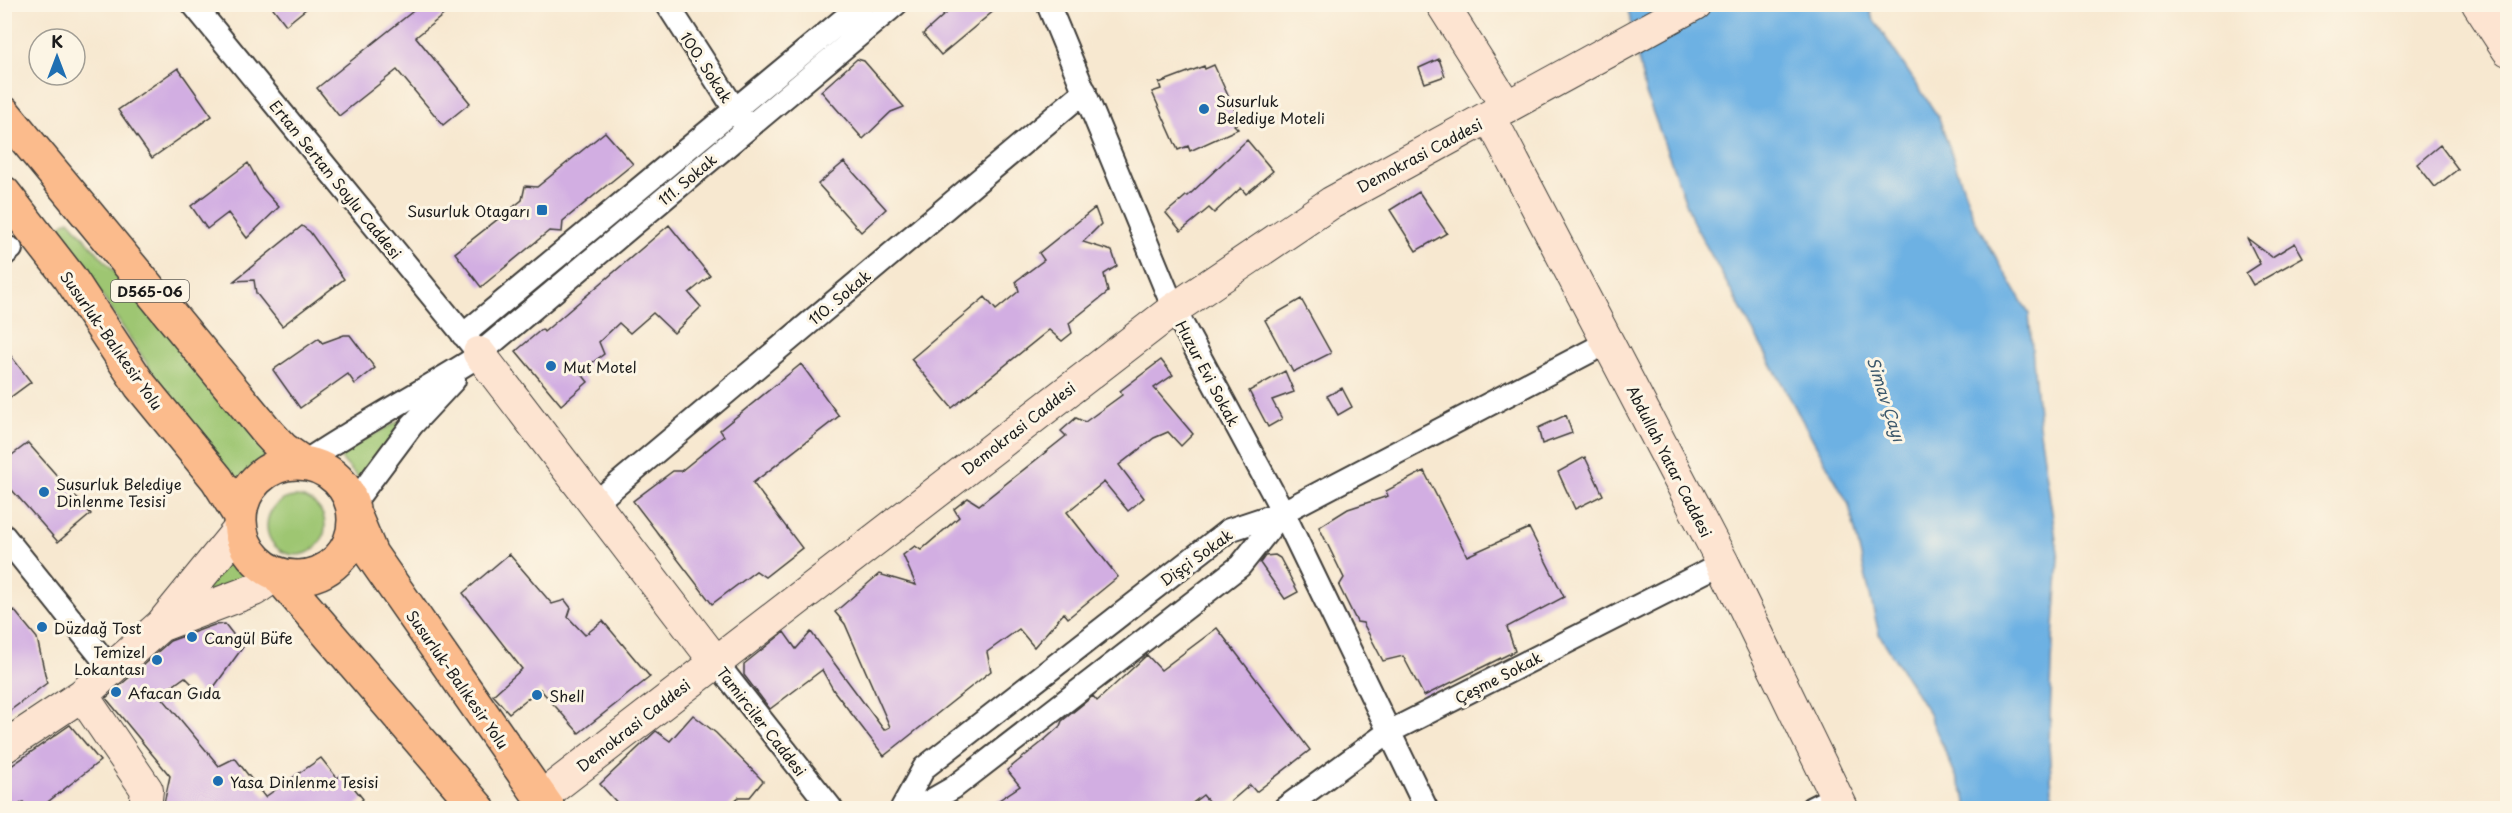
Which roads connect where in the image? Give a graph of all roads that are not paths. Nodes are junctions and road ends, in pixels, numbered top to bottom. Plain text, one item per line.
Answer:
1 (194, 4) edge
2 (667, 4) edge
3 (862, 4) edge
4 (896, 4) edge
5 (1048, 4) edge
6 (1442, 4) edge
7 (1695, 4) edge
8 (2478, 4) edge
9 (2508, 50) edge
10 (1085, 92) junction
11 (1507, 108) junction
12 (735, 110) junction
13 (4, 113) edge
14 (747, 129) junction
15 (4, 192) edge
16 (1174, 309) junction
17 (1608, 342) junction
18 (472, 349) junction
19 (303, 463) junction
20 (594, 504) junction
21 (354, 510) junction
22 (1283, 512) junction
23 (240, 522) junction
24 (4, 536) edge
25 (1723, 563) junction
26 (277, 574) junction
27 (162, 625) junction
28 (716, 661) junction
29 (111, 669) junction
30 (82, 694) junction
31 (1387, 733) junction
32 (4, 747) edge
33 (544, 803) edge
34 (1830, 804) edge
35 (145, 808) edge
36 (478, 808) edge
37 (831, 808) edge
38 (902, 808) edge
39 (918, 808) edge
40 (1284, 808) edge
41 (1426, 808) edge

1 - 18 street, Ertan Sertan Soylu Caddesi
2 - 12 street, 100. Sokak
3 - 12 street, 111. Sokak
4 - 14 street, 111. Sokak
5 - 10 street, Huzur Evi Sokak
6 - 11 main road, Abdullah Yatar Caddesi
7 - 11 main road, Demokrasi Caddesi
8 - 9 main road
10 - 16 street, Huzur Evi Sokak
10 - 20 street, 110. Sokak
11 - 16 main road, Demokrasi Caddesi
11 - 17 main road, Abdullah Yatar Caddesi
12 - 14 street, 100. Sokak
12 - 18 street, 111. Sokak
13 - 19 highway, Susurluk-Balıkesir Yolu / D565-06
14 - 18 street, 111. Sokak
15 - 23 highway, Susurluk-Balıkesir Yolu / D565-06
16 - 22 street, Huzur Evi Sokak
16 - 28 main road, Demokrasi Caddesi
17 - 22 street
17 - 25 main road, Abdullah Yatar Caddesi
18 - 19 street
18 - 20 main road
18 - 21 street
19 - 21 highway, Susurluk-Balıkesir Yolu / D565-06
19 - 23 highway
20 - 28 main road
21 - 26 highway
21 - 33 highway, Susurluk-Balıkesir Yolu / D565-06
22 - 31 street, Huzur Evi Sokak
22 - 38 street, Dişçi Sokak
22 - 39 street, Dişçi Sokak
23 - 26 highway, Susurluk-Balıkesir Yolu / D565-06
23 - 27 main road
24 - 29 street
25 - 31 street, Çeşme Sokak
25 - 34 main road, Abdullah Yatar Caddesi
26 - 27 main road
26 - 36 highway, Susurluk-Balıkesir Yolu / D565-06
27 - 29 main road
28 - 33 main road, Demokrasi Caddesi
28 - 37 street, Tamirciler Caddesi
29 - 30 main road
30 - 32 main road
30 - 35 main road
31 - 40 street, Çeşme Sokak
31 - 41 street, Huzur Evi Sokak

